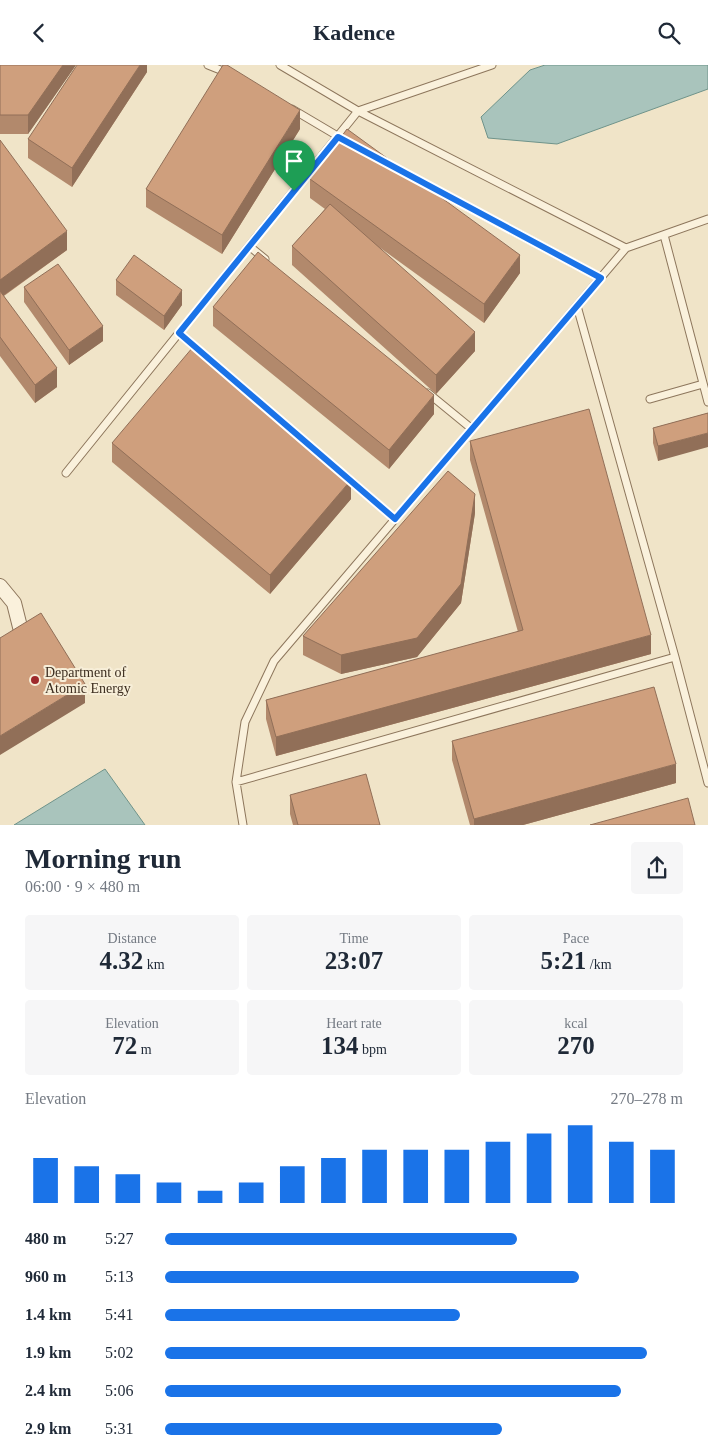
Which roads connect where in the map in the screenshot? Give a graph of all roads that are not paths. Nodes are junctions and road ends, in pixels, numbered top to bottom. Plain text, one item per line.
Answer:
1 (208, 65) edge
2 (280, 65) edge
3 (492, 65) edge
4 (233, 75) edge
5 (288, 106) edge
6 (358, 111) junction
7 (338, 137) junction
8 (347, 141) edge
9 (399, 170) edge
10 (708, 219) edge
11 (664, 235) junction
12 (249, 246) junction
13 (626, 248) junction
14 (272, 265) edge
15 (601, 278) junction
16 (577, 306) junction
17 (179, 333) junction
18 (703, 384) junction
19 (418, 385) edge
20 (650, 399) dead end
21 (708, 402) edge
22 (290, 429) edge
23 (472, 429) junction
24 (335, 468) edge
25 (66, 473) dead end
26 (395, 519) junction
27 (0, 586) edge
28 (23, 639) edge
29 (675, 657) junction
30 (236, 782) junction
31 (708, 783) edge
32 (243, 825) edge

1 - 4 lane
2 - 6 lane
3 - 6 lane
5 - 7 lane
6 - 7 lane
6 - 13 lane
7 - 8 lane
7 - 12 lane
9 - 15 lane
10 - 11 lane
11 - 13 lane
11 - 18 lane
12 - 14 lane
12 - 17 lane
13 - 15 lane
15 - 16 lane
16 - 23 lane
16 - 29 lane
17 - 22 lane
17 - 25 lane
18 - 20 lane
18 - 21 lane
19 - 23 lane
23 - 26 lane
24 - 26 lane
26 - 30 lane
27 - 28 street
29 - 30 lane
29 - 31 lane
30 - 32 lane

